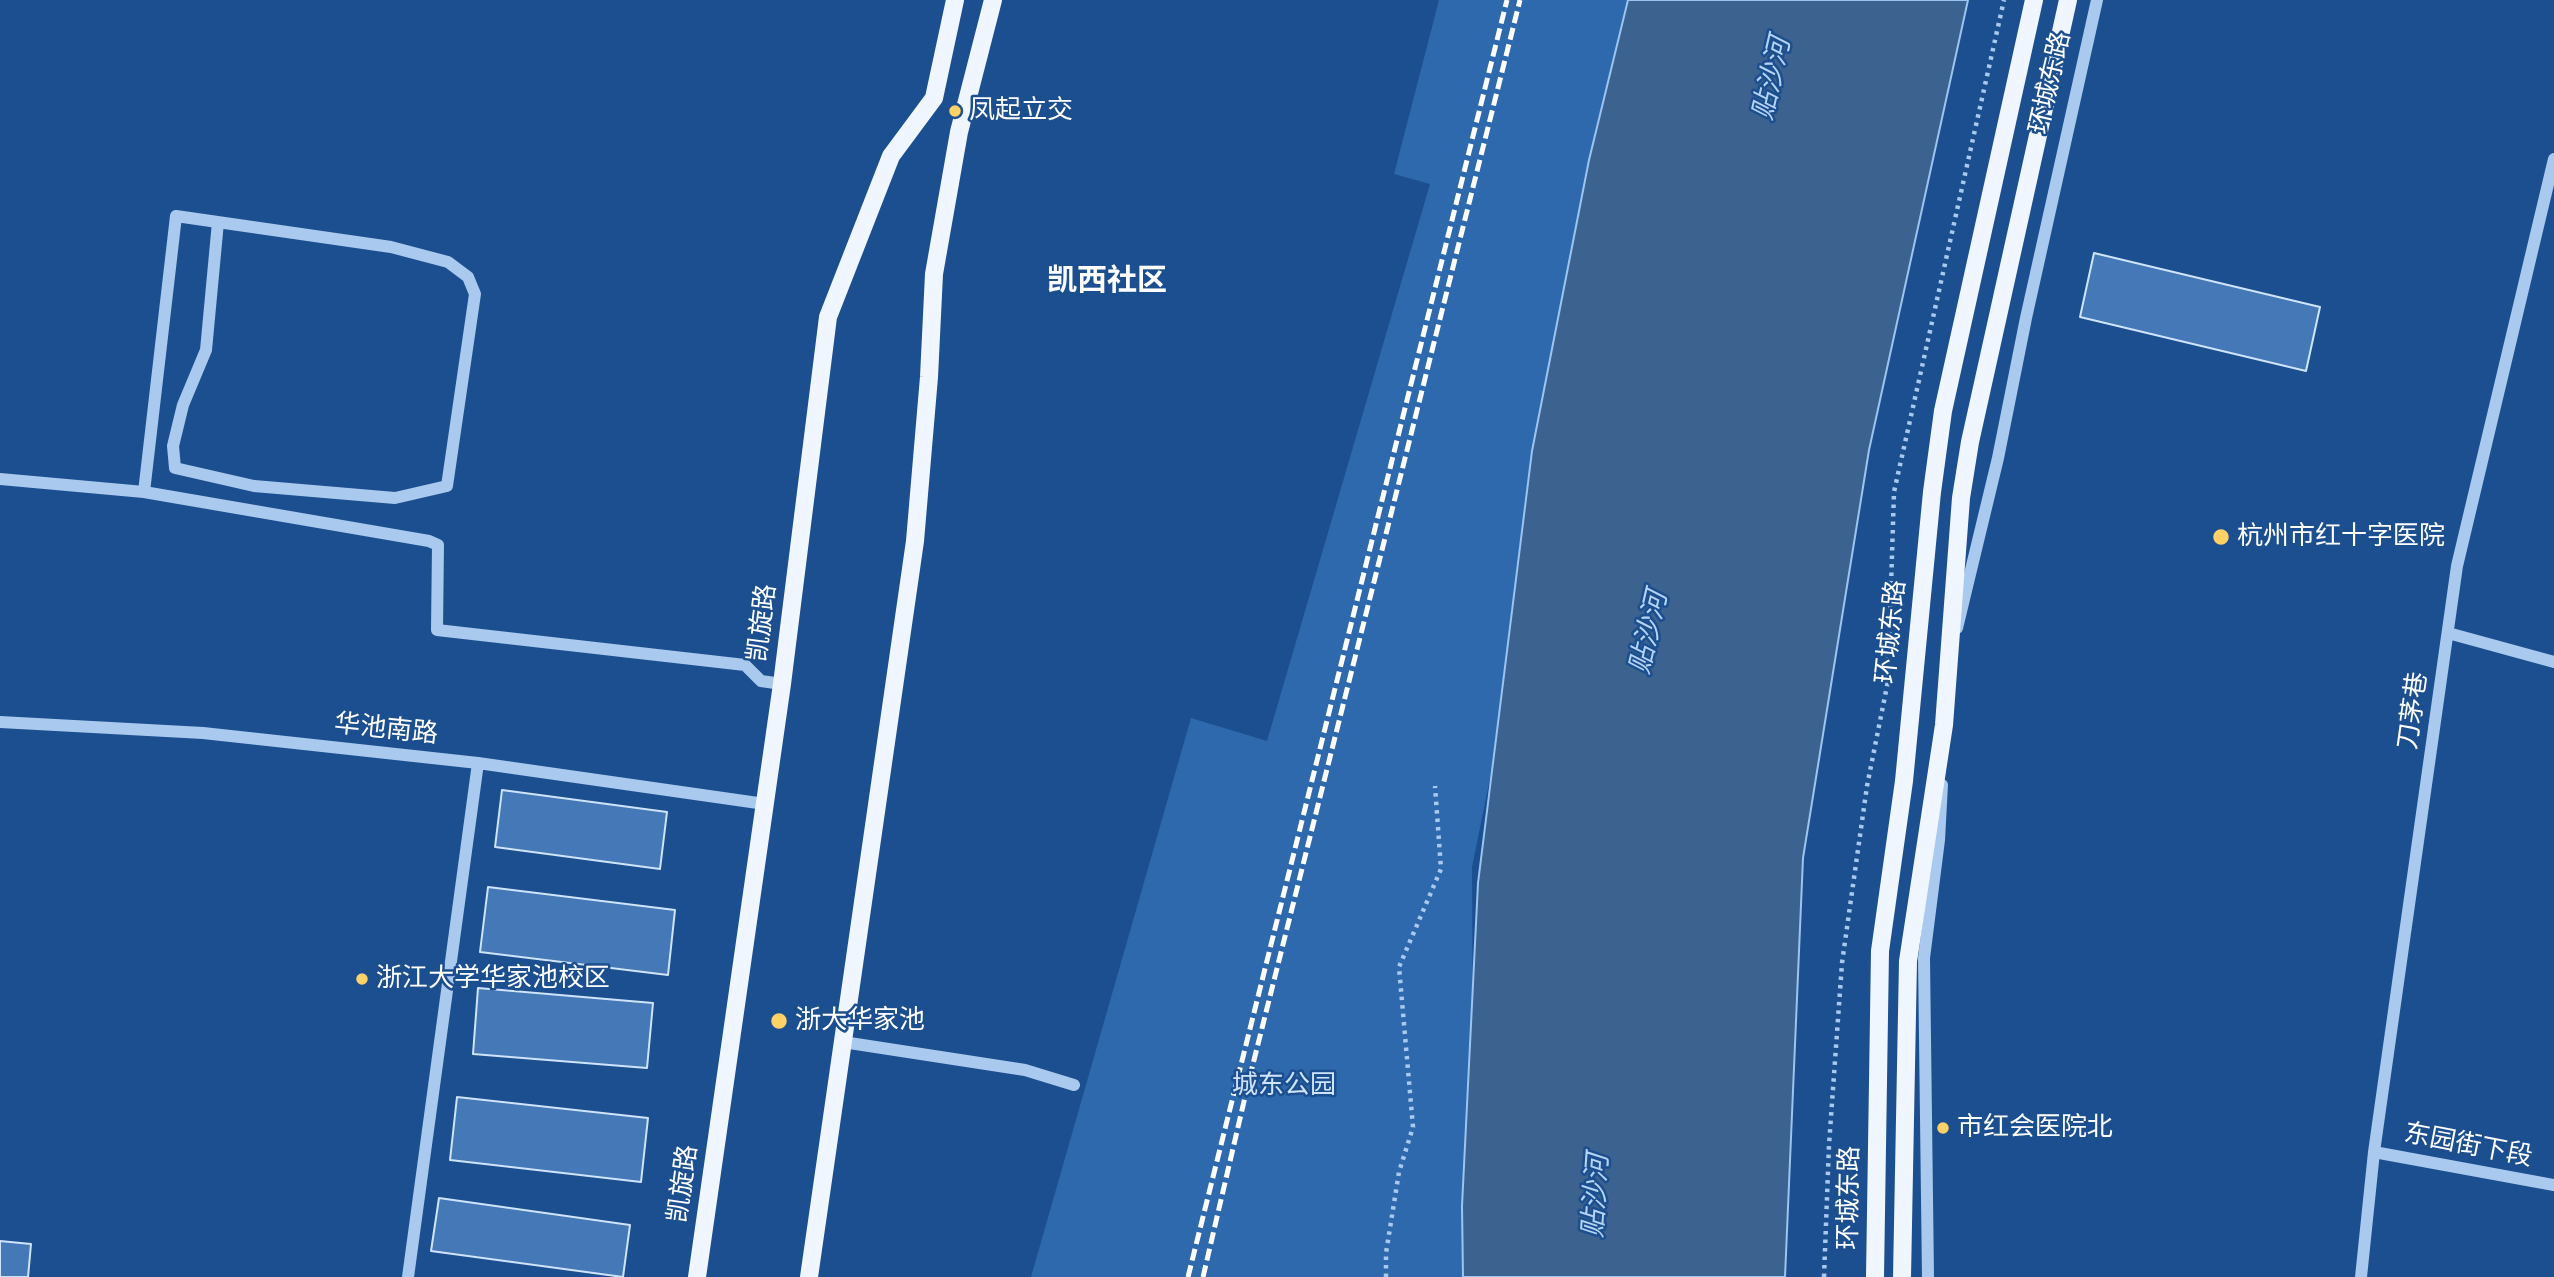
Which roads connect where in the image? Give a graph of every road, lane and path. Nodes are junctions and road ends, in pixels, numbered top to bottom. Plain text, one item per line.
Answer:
1 (954, 0) edge
2 (993, 0) edge
3 (2004, 0) edge
4 (2034, 0) edge
5 (2068, 0) edge
6 (2096, 0) edge
7 (2554, 159) edge
8 (218, 222) junction
9 (0, 479) edge
10 (144, 492) junction
11 (2448, 633) junction
12 (2554, 662) edge
13 (1948, 669) junction
14 (782, 684) junction
15 (0, 722) edge
16 (478, 763) junction
17 (1435, 786) dead end
18 (765, 804) junction
19 (843, 1042) junction
20 (1074, 1085) dead end
21 (2374, 1152) junction
22 (2554, 1185) edge
23 (408, 1277) edge
24 (697, 1277) edge
25 (809, 1277) edge
26 (1386, 1277) edge
27 (1824, 1277) edge
28 (1875, 1277) edge
29 (1902, 1277) edge
30 (1928, 1277) edge
31 (2361, 1277) edge

1 - 14 main road, 凯旋路
2 - 19 main road
3 - 27 path
4 - 28 main road, 环城东路
5 - 13 main road, 环城东路
6 - 13 street, 环城东路
7 - 11 street, 刀茅巷
8 - 8 street
8 - 10 street
9 - 10 street
10 - 14 street
11 - 12 street
11 - 21 street, 刀茅巷
13 - 29 main road, 环城东路
13 - 30 street, 环城东路
14 - 18 main road, 凯旋路
15 - 16 street, 华池南路
16 - 18 street, 华池南路
16 - 23 street
17 - 26 path
18 - 24 main road, 凯旋路
19 - 20 street
19 - 25 main road
21 - 22 street, 东园街下段
21 - 31 street, 刀茅巷

